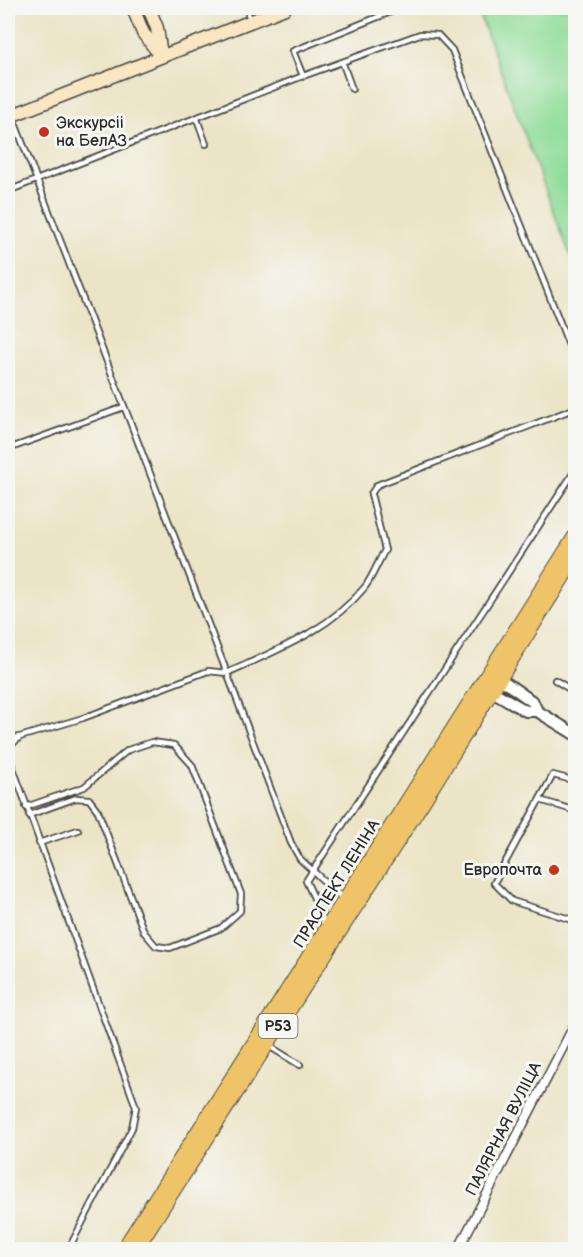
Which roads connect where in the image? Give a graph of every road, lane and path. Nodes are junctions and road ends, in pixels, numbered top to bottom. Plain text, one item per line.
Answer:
1 (133, 8) edge
2 (149, 8) edge
3 (246, 8) edge
4 (285, 8) edge
5 (393, 11) dead end
6 (251, 21) junction
7 (161, 56) junction
8 (343, 64) junction
9 (303, 76) junction
10 (352, 89) dead end
11 (10, 116) edge
12 (197, 119) junction
13 (206, 144) dead end
14 (39, 180) junction
15 (8, 191) edge
16 (576, 363) edge
17 (124, 407) junction
18 (576, 408) edge
19 (8, 449) edge
20 (576, 469) edge
21 (576, 535) edge
22 (576, 556) edge
23 (227, 673) junction
24 (495, 676) junction
25 (555, 680) dead end
26 (487, 688) junction
27 (576, 693) edge
28 (537, 711) junction
29 (576, 735) edge
30 (20, 737) junction
31 (8, 740) edge
32 (8, 757) edge
33 (576, 781) edge
34 (540, 800) junction
35 (26, 807) junction
36 (576, 811) edge
37 (29, 815) junction
38 (78, 830) dead end
39 (39, 843) junction
40 (313, 868) junction
41 (351, 893) junction
42 (576, 921) edge
43 (325, 934) junction
44 (576, 1022) edge
45 (266, 1045) junction
46 (300, 1065) dead end
47 (68, 1250) edge
48 (123, 1250) edge
49 (135, 1250) edge
50 (458, 1250) edge

1 - 7 main road
2 - 7 main road
3 - 6 lane
4 - 6 main road
5 - 9 lane
6 - 7 main road
7 - 11 main road
8 - 9 lane
8 - 10 lane
8 - 16 lane
9 - 12 lane
11 - 14 lane
12 - 13 lane
12 - 14 lane
14 - 15 lane
14 - 17 lane
17 - 19 lane
17 - 23 lane
18 - 23 lane
20 - 40 lane
21 - 24 main road, ПРАСПЕКТ ЛЕНІНА / Р53
22 - 24 main road, ПРАСПЕКТ ЛЕНІНА / Р53
23 - 30 lane
23 - 40 lane
24 - 26 main road, ПРАСПЕКТ ЛЕНІНА / Р53
24 - 28 street
25 - 27 lane
26 - 28 street
26 - 41 main road, ПРАСПЕКТ ЛЕНІНА / Р53
26 - 45 main road, ПРАСПЕКТ ЛЕНІНА / Р53
28 - 29 street
30 - 31 lane
30 - 32 lane
32 - 35 lane
33 - 34 lane
34 - 36 lane
34 - 42 lane
35 - 37 lane
35 - 37 lane
37 - 39 lane
38 - 39 lane
39 - 47 lane
40 - 41 lane
40 - 43 lane
41 - 43 main road, ПРАСПЕКТ ЛЕНІНА / Р53
43 - 48 main road, ПРАСПЕКТ ЛЕНІНА / Р53
44 - 50 street, ПАЛЯРНАЯ ВУЛІЦА
45 - 46 lane
45 - 49 main road, ПРАСПЕКТ ЛЕНІНА / Р53

